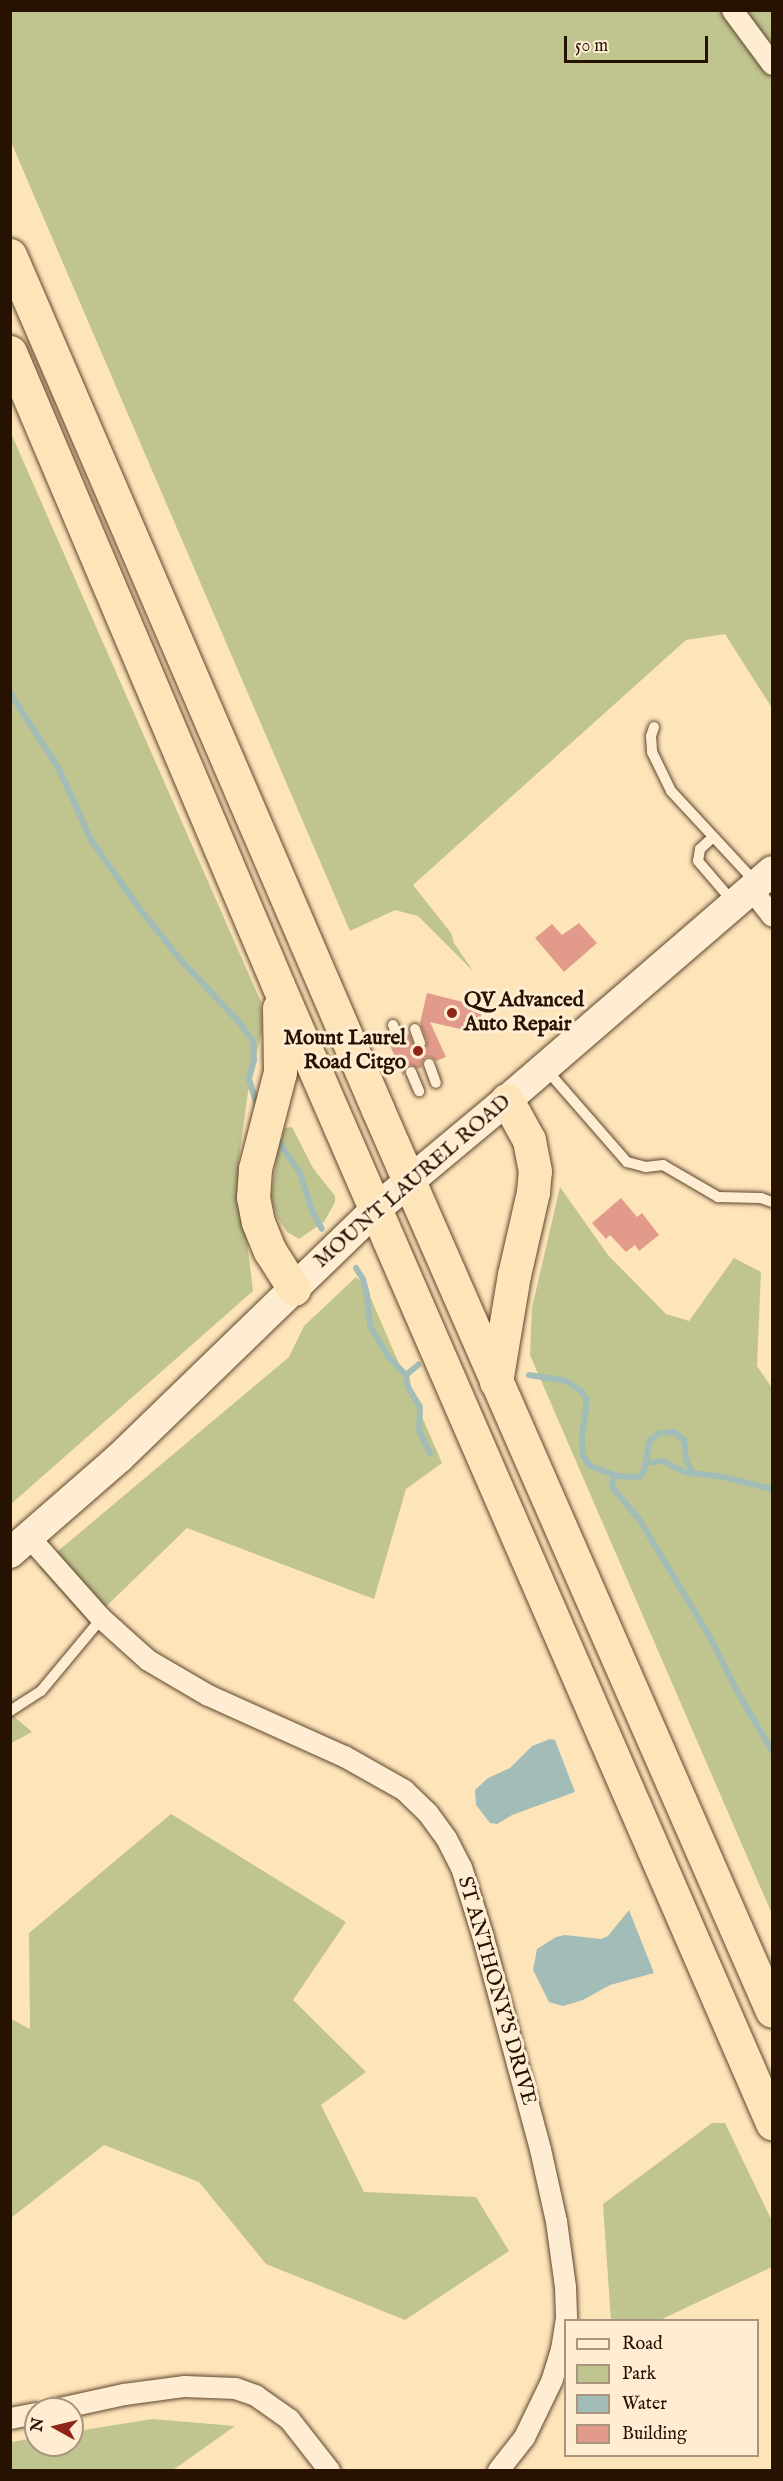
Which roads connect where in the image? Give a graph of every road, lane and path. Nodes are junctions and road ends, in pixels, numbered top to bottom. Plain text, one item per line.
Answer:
1 (732, 10) edge
2 (772, 64) edge
3 (10, 255) edge
4 (10, 352) edge
5 (654, 727) dead end
6 (713, 837) junction
7 (754, 887) edge
8 (772, 916) edge
9 (278, 985) junction
10 (393, 1025) dead end
11 (415, 1029) dead end
12 (398, 1039) dead end
13 (420, 1043) dead end
14 (429, 1064) dead end
15 (545, 1068) junction
16 (411, 1072) dead end
17 (436, 1083) dead end
18 (419, 1091) dead end
19 (507, 1100) junction
20 (409, 1182) junction
21 (772, 1202) edge
22 (376, 1209) junction
23 (294, 1288) junction
24 (496, 1382) junction
25 (20, 1545) edge
26 (101, 1619) junction
27 (10, 1711) edge
28 (772, 2011) edge
29 (772, 2123) edge
30 (566, 2319) edge
31 (564, 2330) edge
32 (84, 2403) edge
33 (329, 2470) edge
34 (498, 2470) edge

1 - 2 street
3 - 20 highway
4 - 9 highway
5 - 6 lane
6 - 7 lane
6 - 7 lane
7 - 8 street
7 - 15 main road, MOUNT LAUREL ROAD
9 - 22 highway
9 - 23 highway
10 - 12 lane
11 - 13 lane
14 - 17 lane
15 - 19 main road, MOUNT LAUREL ROAD
15 - 21 lane
16 - 18 lane
19 - 20 main road, MOUNT LAUREL ROAD
19 - 24 highway
20 - 22 main road, MOUNT LAUREL ROAD
20 - 24 highway
22 - 23 main road, MOUNT LAUREL ROAD
22 - 29 highway
23 - 25 main road, MOUNT LAUREL ROAD
24 - 28 highway
25 - 26 street, ST ANTHONY'S DRIVE
26 - 27 lane
26 - 30 street, ST ANTHONY'S DRIVE
31 - 34 street, ST ANTHONY'S DRIVE
32 - 33 street

